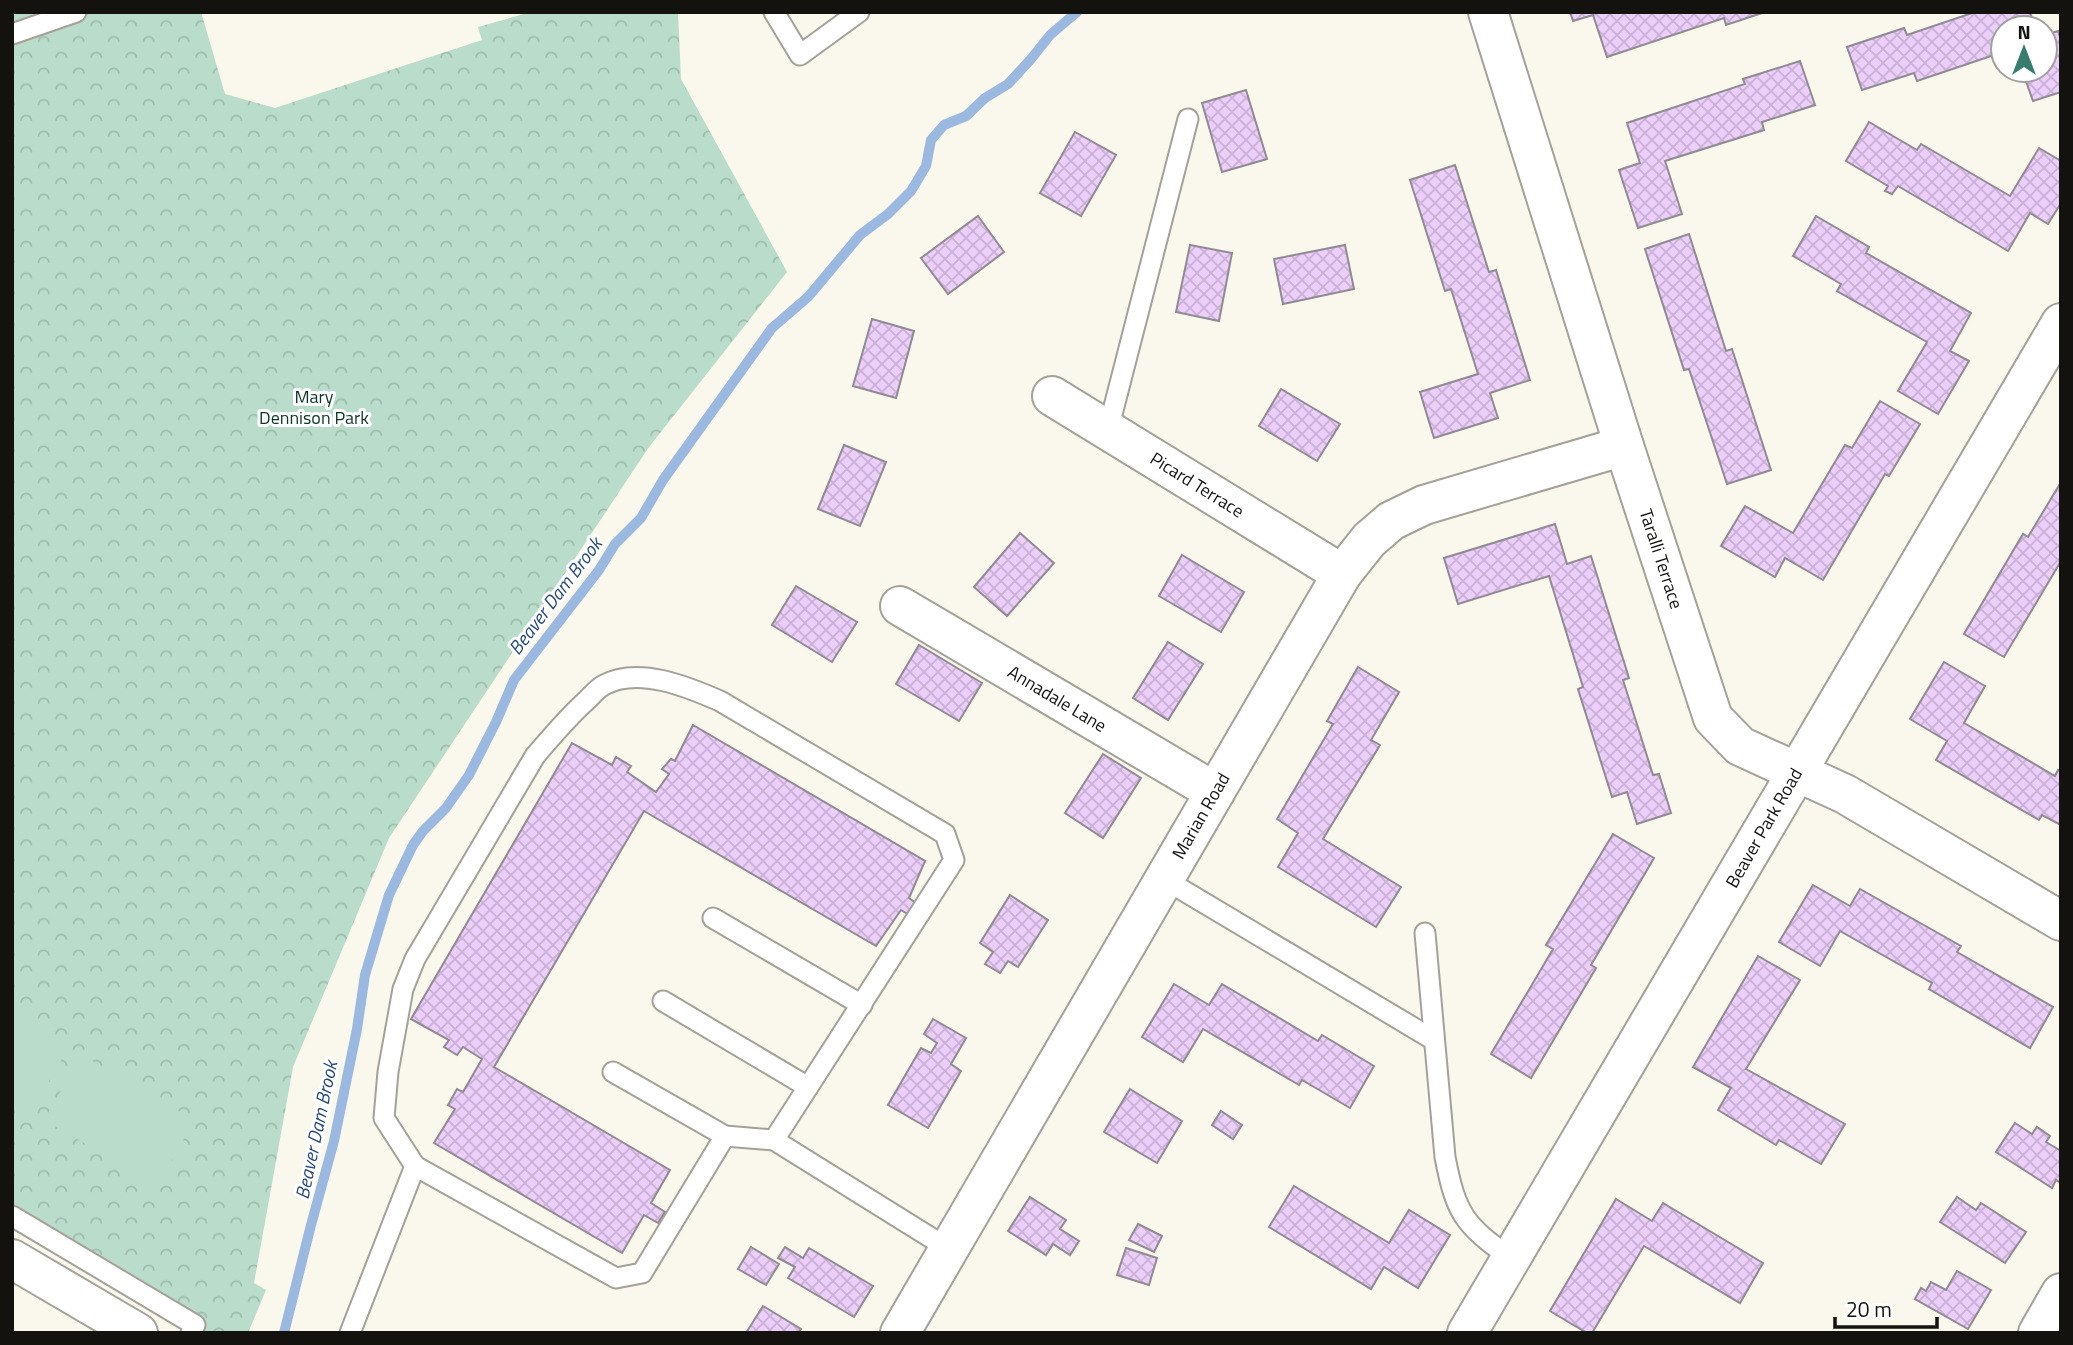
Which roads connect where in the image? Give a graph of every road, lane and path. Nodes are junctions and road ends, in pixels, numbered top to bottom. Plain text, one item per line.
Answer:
1 (76, 12) edge
2 (774, 12) edge
3 (859, 12) edge
4 (1488, 12) edge
5 (12, 34) edge
6 (1188, 119) dead end
7 (2061, 323) edge
8 (1052, 396) dead end
9 (1108, 430) junction
10 (1625, 446) junction
11 (1342, 574) junction
12 (900, 606) dead end
13 (1796, 773) junction
14 (1215, 792) junction
15 (1164, 879) junction
16 (713, 918) dead end
17 (2061, 921) edge
18 (1425, 933) dead end
19 (663, 1001) dead end
20 (862, 1004) junction
21 (1434, 1040) junction
22 (613, 1072) dead end
23 (808, 1087) junction
24 (725, 1136) junction
25 (774, 1140) junction
26 (415, 1166) junction
27 (12, 1216) edge
28 (949, 1249) junction
29 (1511, 1258) junction
30 (12, 1259) edge
31 (2061, 1293) edge
32 (138, 1333) edge
33 (191, 1333) edge
34 (349, 1333) edge
35 (900, 1333) edge
36 (1467, 1333) edge
37 (2038, 1333) edge

1 - 5 lane
2 - 3 lane
4 - 10 street, Taralli Terrace
6 - 9 lane
7 - 13 street, Beaver Park Road
8 - 9 street, Picard Terrace
9 - 11 street, Picard Terrace
10 - 11 street, Marian Road
10 - 13 street, Taralli Terrace
11 - 14 street, Marian Road
12 - 14 street, Annadale Lane
13 - 17 street, Taralli Terrace
13 - 29 street, Beaver Park Road
14 - 15 street, Marian Road
15 - 21 lane
15 - 28 street, Marian Road
16 - 20 lane
18 - 21 lane
19 - 23 lane
20 - 23 lane
20 - 26 lane
21 - 29 lane
22 - 24 lane
23 - 25 lane
24 - 25 lane
24 - 26 lane
25 - 28 lane
26 - 34 lane
27 - 33 lane
28 - 35 street, Marian Road
29 - 36 street, Beaver Park Road
30 - 32 street
31 - 37 street

